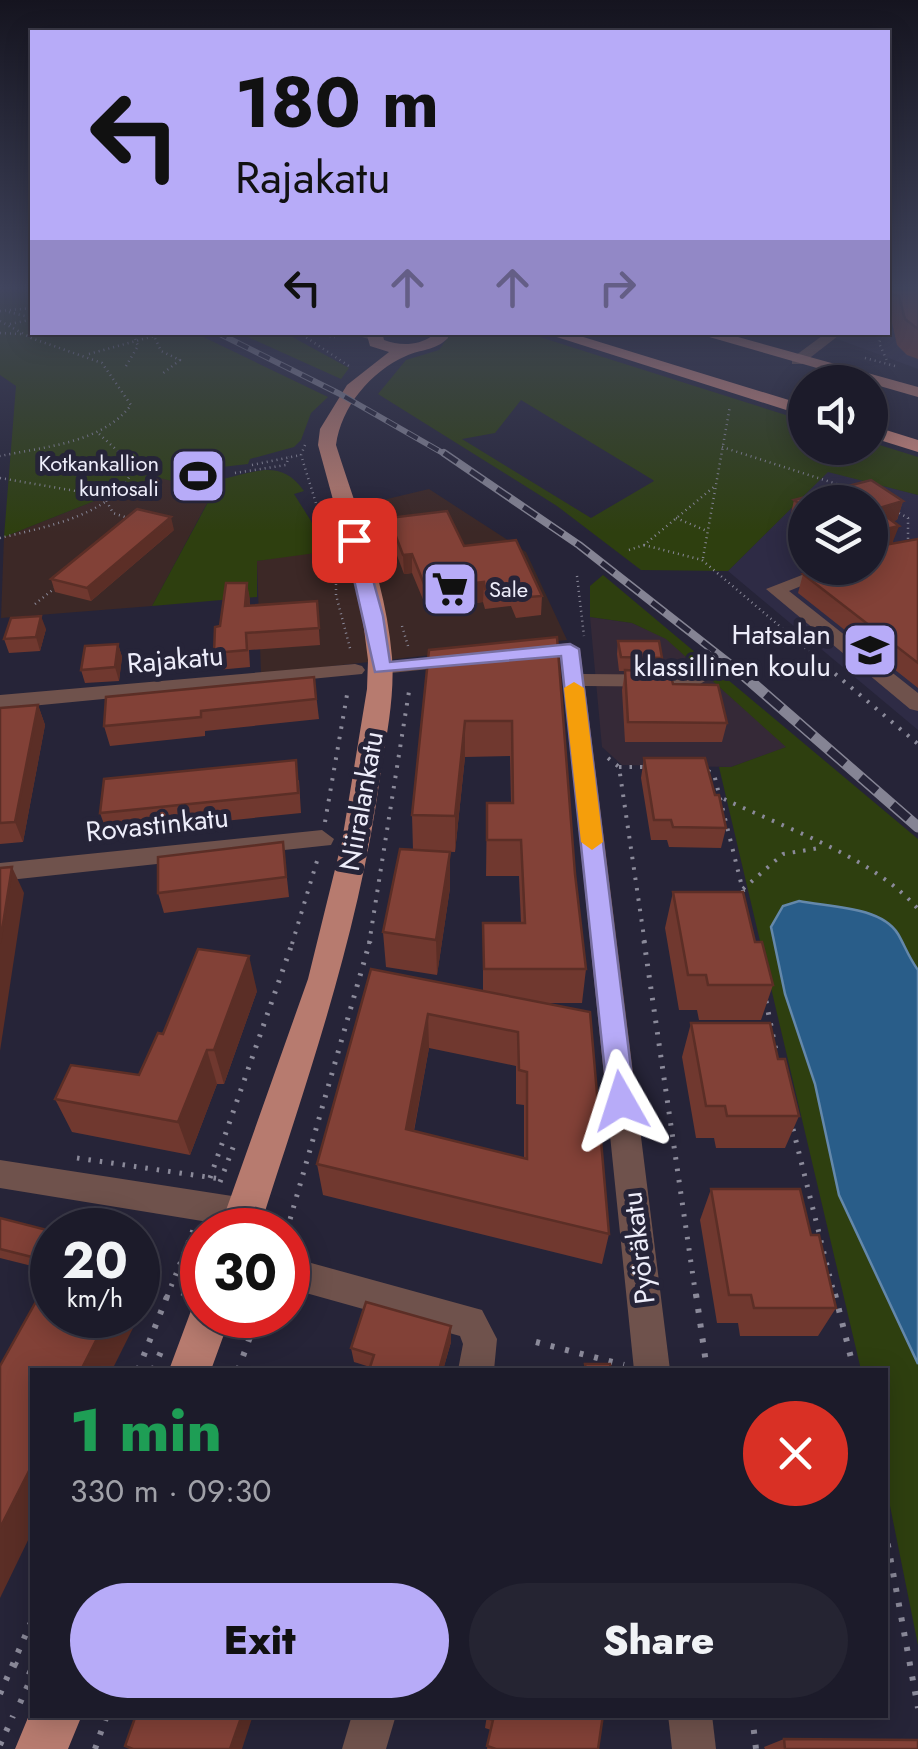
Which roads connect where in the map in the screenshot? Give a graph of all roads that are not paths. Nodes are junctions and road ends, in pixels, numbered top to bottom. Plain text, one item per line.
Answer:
1 (364, 371) edge
2 (370, 371) edge
3 (674, 371) edge
4 (729, 371) edge
5 (849, 371) edge
6 (873, 371) edge
7 (362, 375) junction
8 (918, 380) edge
9 (788, 389) edge
10 (918, 392) edge
11 (788, 406) edge
12 (888, 419) edge
13 (918, 428) edge
14 (888, 437) edge
15 (918, 446) edge
16 (788, 584) edge
17 (570, 649) joint
18 (368, 669) junction
19 (581, 680) junction
20 (695, 681) edge
21 (0, 702) edge
22 (918, 704) edge
23 (322, 839) road end
24 (0, 872) edge
25 (0, 1174) edge
26 (226, 1208) edge
27 (246, 1208) edge
28 (310, 1279) edge
29 (202, 1338) edge
30 (191, 1368) edge
31 (477, 1368) edge
32 (643, 1368) edge
33 (55, 1718) edge
34 (373, 1718) edge
35 (690, 1718) edge
36 (41, 1749) edge
37 (364, 1749) edge
38 (694, 1749) edge

1 - 7 main road, Niiralankatu
2 - 7 main road, Niiralankatu
3 - 11 highway
4 - 9 highway
5 - 10 main road
6 - 8 main road
7 - 18 main road, Niiralankatu
12 - 13 highway
14 - 15 highway
16 - 22 street
17 - 18 street, Rajakatu
17 - 19 street, Pyöräkatu
18 - 21 street, Rajakatu
18 - 27 main road, Niiralankatu
19 - 20 street
19 - 32 street, Pyöräkatu
23 - 24 street, Rovastinkatu
25 - 26 street
28 - 31 street
29 - 30 main road
33 - 36 main road
34 - 37 street
35 - 38 street

